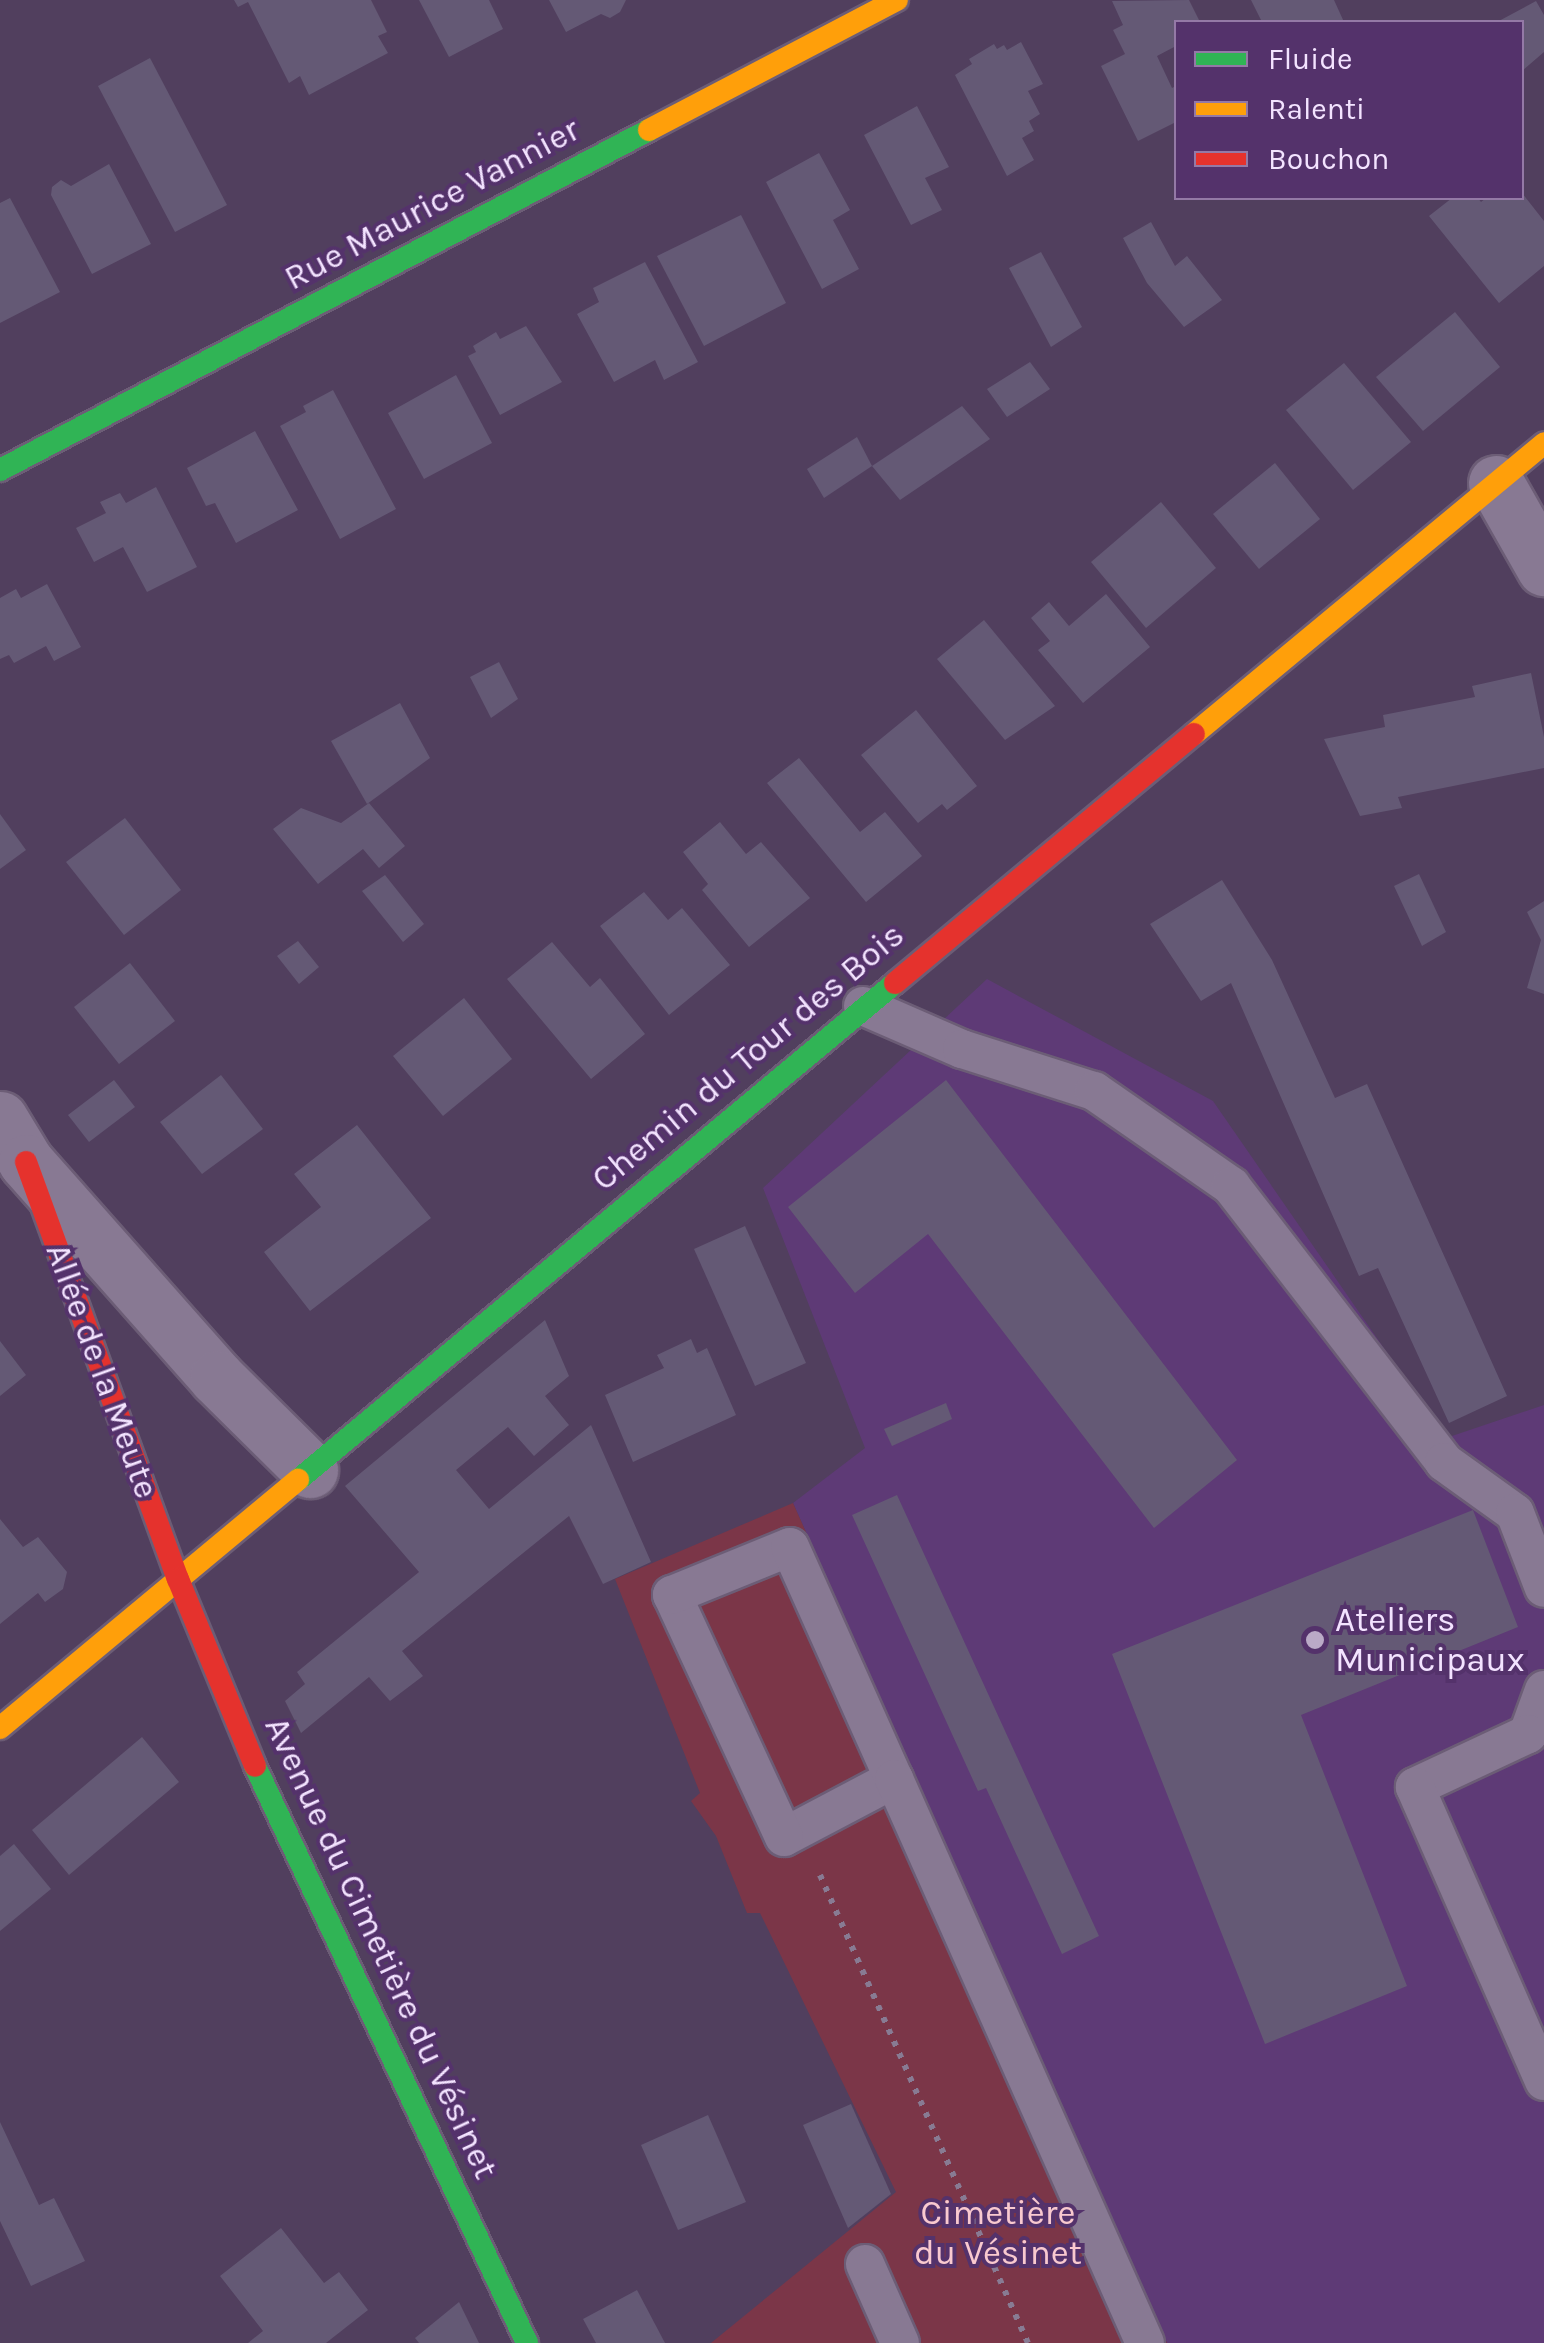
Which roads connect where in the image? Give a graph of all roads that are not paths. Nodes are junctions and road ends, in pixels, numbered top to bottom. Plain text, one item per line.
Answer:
1 (897, 0) edge
2 (1544, 443) edge
3 (0, 470) edge
4 (1496, 483) junction
5 (1544, 568) edge
6 (863, 1006) junction
7 (13, 1141) edge
8 (310, 1470) junction
9 (178, 1579) junction
10 (1544, 1588) edge
11 (1544, 1690) edge
12 (0, 1728) edge
13 (894, 1780) junction
14 (1544, 2081) edge
15 (865, 2264) dead end
16 (1131, 2338) edge
17 (526, 2343) edge
18 (900, 2343) edge

1 - 3 street, Rue Maurice Vannier
2 - 4 street, Chemin du Tour des Bois
4 - 5 street
4 - 6 street, Chemin du Tour des Bois
6 - 8 street, Chemin du Tour des Bois
6 - 10 lane
7 - 8 street, Allée de la Meute
7 - 9 street, Allée de la Meute
8 - 9 street, Chemin du Tour des Bois
9 - 12 street, Chemin du Tour des Bois
9 - 17 street, Avenue du Cimetière du Vésinet
11 - 14 lane
13 - 13 lane
13 - 16 lane
15 - 18 lane

